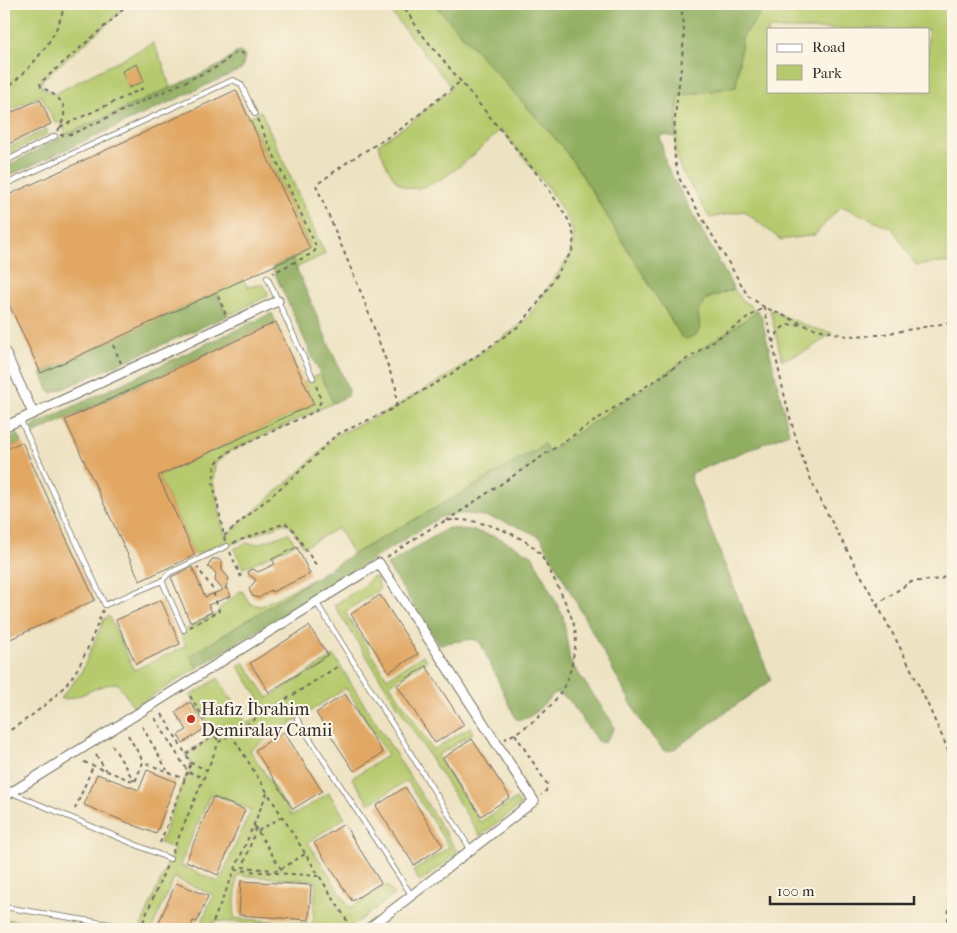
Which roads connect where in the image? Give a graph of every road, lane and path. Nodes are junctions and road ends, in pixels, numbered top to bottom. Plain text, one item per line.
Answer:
1 (64, 4) edge
2 (127, 4) edge
3 (402, 4) edge
4 (679, 4) edge
5 (245, 55) dead end
6 (461, 81) junction
7 (146, 87) dead end
8 (4, 90) edge
9 (255, 114) joint
10 (60, 127) junction
11 (55, 136) junction
12 (4, 162) edge
13 (4, 185) edge
14 (267, 277) joint
15 (218, 296) dead end
16 (278, 301) junction
17 (764, 307) junction
18 (953, 322) edge
19 (230, 323) junction
20 (806, 325) junction
21 (113, 345) dead end
22 (774, 345) junction
23 (4, 350) edge
24 (124, 371) junction
25 (313, 378) joint
26 (396, 407) junction
27 (33, 413) junction
28 (20, 419) junction
29 (4, 427) edge
30 (445, 522) junction
31 (224, 536) junction
32 (227, 546) junction
33 (194, 561) junction
34 (379, 563) junction
35 (316, 565) dead end
36 (953, 571) edge
37 (241, 577) dead end
38 (162, 581) junction
39 (316, 602) junction
40 (105, 605) junction
41 (876, 605) junction
42 (184, 630) joint
43 (340, 666) dead end
44 (190, 696) dead end
45 (162, 714) dead end
46 (155, 718) dead end
47 (297, 719) dead end
48 (142, 726) dead end
49 (4, 734) edge
50 (231, 734) junction
51 (514, 734) junction
52 (128, 735) dead end
53 (215, 735) junction
54 (219, 742) junction
55 (496, 744) junction
56 (112, 745) dead end
57 (186, 754) junction
58 (96, 755) dead end
59 (84, 762) dead end
60 (143, 762) junction
61 (192, 763) junction
62 (93, 766) junction
63 (106, 770) junction
64 (208, 770) junction
65 (167, 771) junction
66 (188, 772) junction
67 (953, 772) edge
68 (204, 778) junction
69 (185, 779) junction
70 (135, 782) junction
71 (267, 792) junction
72 (7, 795) edge
73 (534, 801) junction
74 (75, 809) dead end
75 (282, 816) junction
76 (254, 825) junction
77 (257, 830) junction
78 (160, 843) dead end
79 (471, 850) junction
80 (306, 854) junction
81 (170, 859) junction
82 (235, 870) junction
83 (282, 870) junction
84 (953, 870) edge
85 (284, 874) junction
86 (319, 876) junction
87 (412, 896) junction
88 (4, 907) edge
89 (351, 927) dead end
90 (140, 929) edge
91 (210, 929) edge
92 (368, 929) edge
93 (947, 929) edge

1 - 8 path
2 - 10 path
3 - 6 path
4 - 17 path
5 - 11 path
6 - 26 path
6 - 26 path
7 - 10 path
9 - 13 lane
9 - 14 path
10 - 11 path
11 - 12 lane
14 - 16 lane
15 - 19 path
16 - 19 street
16 - 25 lane
17 - 20 path
17 - 22 path
17 - 30 path
18 - 20 path
19 - 24 street
20 - 22 path
21 - 24 path
22 - 41 path
23 - 27 street
24 - 27 street
25 - 31 path
26 - 31 path
27 - 28 street
28 - 29 street
28 - 40 lane
30 - 34 path
30 - 51 path
31 - 32 path
32 - 33 lane
32 - 35 path
32 - 37 path
33 - 38 lane
33 - 42 path
34 - 39 street
34 - 55 street
36 - 41 path
38 - 40 lane
38 - 42 lane
39 - 72 street
39 - 79 lane
40 - 49 path
41 - 67 path
43 - 50 path
44 - 53 path
45 - 57 path
46 - 66 path
47 - 87 lane
48 - 65 path
50 - 54 path
50 - 71 path
51 - 55 path
51 - 73 path
52 - 60 path
53 - 54 path
53 - 57 path
54 - 64 path
55 - 73 street
56 - 70 path
57 - 61 path
58 - 63 path
59 - 62 path
60 - 65 path
60 - 70 path
61 - 64 path
61 - 66 path
62 - 63 path
62 - 74 path
63 - 70 path
64 - 68 path
65 - 69 path
66 - 68 path
66 - 69 path
68 - 81 path
69 - 78 path
71 - 75 path
71 - 76 path
72 - 81 lane
73 - 79 street
75 - 77 path
75 - 80 path
76 - 77 path
76 - 82 path
77 - 83 path
77 - 83 path
79 - 87 street
80 - 83 path
80 - 86 path
81 - 90 path
82 - 85 path
82 - 91 path
83 - 85 path
84 - 93 path
85 - 86 path
86 - 89 path
87 - 92 street
88 - 90 lane

